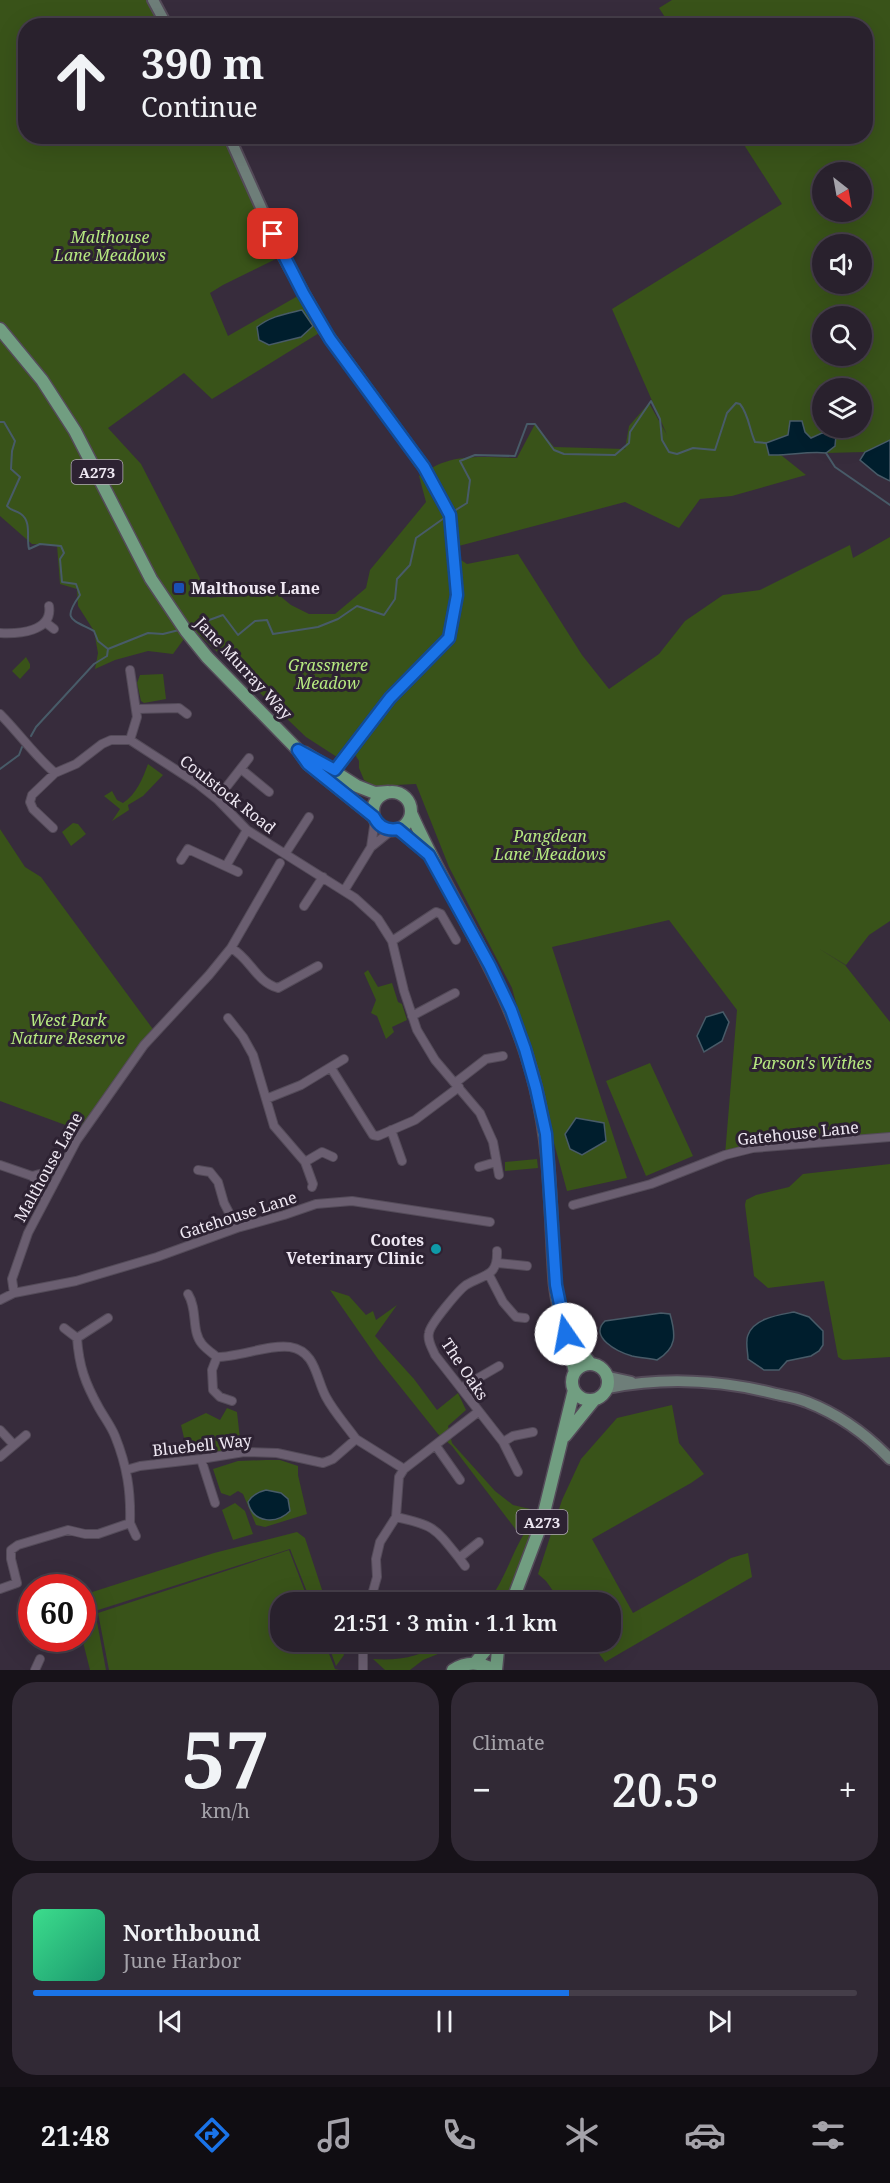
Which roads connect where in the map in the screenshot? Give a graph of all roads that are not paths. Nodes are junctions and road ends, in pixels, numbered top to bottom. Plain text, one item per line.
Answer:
1 (153, 0) edge
2 (163, 18) edge
3 (233, 144) edge
4 (0, 329) edge
5 (49, 606) dead end
6 (45, 622) junction
7 (54, 629) dead end
8 (0, 633) edge
9 (130, 670) dead end
10 (137, 709) junction
11 (187, 714) dead end
12 (1, 717) edge
13 (130, 740) junction
14 (298, 750) junction
15 (249, 758) dead end
16 (241, 769) junction
17 (335, 770) junction
18 (55, 773) junction
19 (269, 792) dead end
20 (389, 792) junction
21 (217, 799) junction
22 (411, 813) junction
23 (309, 817) dead end
24 (375, 818) junction
25 (53, 828) dead end
26 (395, 829) junction
27 (247, 830) junction
28 (371, 847) junction
29 (285, 854) junction
30 (429, 855) junction
31 (181, 860) dead end
32 (280, 862) dead end
33 (226, 866) junction
34 (238, 872) dead end
35 (323, 877) junction
36 (344, 891) junction
37 (304, 906) dead end
38 (456, 940) dead end
39 (392, 941) junction
40 (231, 948) junction
41 (318, 966) dead end
42 (455, 993) dead end
43 (412, 1016) junction
44 (228, 1018) dead end
45 (503, 1056) dead end
46 (344, 1059) dead end
47 (331, 1068) junction
48 (457, 1085) junction
49 (266, 1099) junction
50 (391, 1130) junction
51 (890, 1137) edge
52 (333, 1157) dead end
53 (402, 1161) dead end
54 (305, 1162) junction
55 (496, 1162) junction
56 (0, 1165) edge
57 (479, 1167) dead end
58 (62, 1168) junction
59 (198, 1170) dead end
60 (499, 1175) dead end
61 (32, 1176) junction
62 (312, 1187) dead end
63 (45, 1198) junction
64 (573, 1205) dead end
65 (490, 1222) dead end
66 (237, 1228) junction
67 (497, 1251) dead end
68 (498, 1263) junction
69 (528, 1266) dead end
70 (489, 1275) junction
71 (14, 1293) junction
72 (188, 1294) dead end
73 (0, 1300) edge
74 (108, 1318) dead end
75 (525, 1318) dead end
76 (64, 1328) dead end
77 (566, 1334) junction
78 (77, 1338) junction
79 (217, 1357) junction
80 (590, 1363) junction
81 (499, 1366) dead end
82 (575, 1372) junction
83 (608, 1382) junction
84 (461, 1388) junction
85 (574, 1390) junction
86 (594, 1400) junction
87 (232, 1401) dead end
88 (478, 1412) junction
89 (0, 1430) edge
90 (533, 1432) dead end
91 (26, 1435) dead end
92 (356, 1439) junction
93 (563, 1439) junction
94 (503, 1442) junction
95 (14, 1445) junction
96 (436, 1446) junction
97 (0, 1457) edge
98 (890, 1459) edge
99 (201, 1460) junction
100 (404, 1469) junction
101 (126, 1470) junction
102 (518, 1472) dead end
103 (460, 1480) dead end
104 (215, 1503) dead end
105 (396, 1517) junction
106 (130, 1523) junction
107 (136, 1536) dead end
108 (479, 1542) dead end
109 (459, 1558) junction
110 (465, 1566) dead end
111 (17, 1582) joint
112 (0, 1589) edge
113 (372, 1592) edge
114 (516, 1592) edge
115 (363, 1652) edge
116 (484, 1652) edge
117 (498, 1652) edge
118 (40, 1659) dead end
119 (475, 1663) junction
120 (35, 1670) edge
121 (363, 1670) edge
122 (453, 1670) edge
123 (495, 1670) edge

1 - 2 street
3 - 17 street
4 - 14 main road, Jane Murray Way / A273
5 - 6 street
6 - 7 street
6 - 8 street
9 - 10 street
10 - 11 street
10 - 13 street
12 - 18 street
13 - 18 street
13 - 21 street, Coulstock Road
14 - 17 main road, Jane Murray Way / A273
14 - 24 main road, Jane Murray Way / A273
15 - 16 street
16 - 19 street
16 - 21 street
17 - 20 main road, Jane Murray Way / A273
18 - 25 street
20 - 22 main road
20 - 24 main road
21 - 27 street, Coulstock Road
22 - 26 main road
22 - 30 main road
23 - 29 street
24 - 26 main road
24 - 28 street
26 - 28 street
26 - 30 main road
27 - 29 street, Coulstock Road
27 - 33 street
28 - 36 street
29 - 35 street, Coulstock Road
30 - 77 main road
31 - 33 street
32 - 40 street, Malthouse Lane
33 - 34 street
35 - 36 street, Coulstock Road
35 - 37 street
36 - 39 street, Coulstock Road
38 - 39 street
39 - 43 street, Coulstock Road
40 - 41 street
40 - 58 street, Malthouse Lane
42 - 43 street
43 - 48 street, Coulstock Road
44 - 49 street
45 - 48 street
46 - 47 street
47 - 49 street
47 - 50 street
48 - 50 street
48 - 55 street, Coulstock Road
49 - 54 street
50 - 53 street
51 - 64 street, Gatehouse Lane
52 - 54 street
54 - 62 street
55 - 57 street
55 - 60 street, Coulstock Road
56 - 61 street
58 - 61 street
58 - 63 street, Malthouse Lane
59 - 66 street
61 - 63 street
63 - 71 street, Malthouse Lane
65 - 66 street, Gatehouse Lane
66 - 71 street, Gatehouse Lane
67 - 68 street
68 - 69 street
68 - 70 street, The Oaks
70 - 75 street
70 - 84 street, The Oaks
71 - 73 street, Gatehouse Lane
72 - 79 street
74 - 78 street
76 - 78 street
77 - 80 main road
77 - 82 main road
78 - 101 street
79 - 87 street
79 - 92 street
80 - 82 main road
80 - 83 main road
81 - 84 street
82 - 85 main road
83 - 86 main road
83 - 98 street
84 - 88 street, The Oaks
85 - 86 main road
85 - 93 main road, A273
86 - 93 main road, A273
88 - 94 street, The Oaks
88 - 96 street
89 - 95 street
90 - 94 street
91 - 95 street
92 - 99 street, Bluebell Way
92 - 100 street
93 - 114 main road, A273
94 - 102 street, The Oaks
95 - 97 street
96 - 100 street
96 - 103 street
99 - 101 street, Bluebell Way
99 - 104 street
100 - 105 street
101 - 106 street
105 - 109 street
105 - 113 street
106 - 107 street
106 - 111 street
108 - 109 street
109 - 110 street
111 - 112 street
115 - 121 street
116 - 119 main road
117 - 123 main road
118 - 120 street
119 - 122 main road
119 - 123 main road

